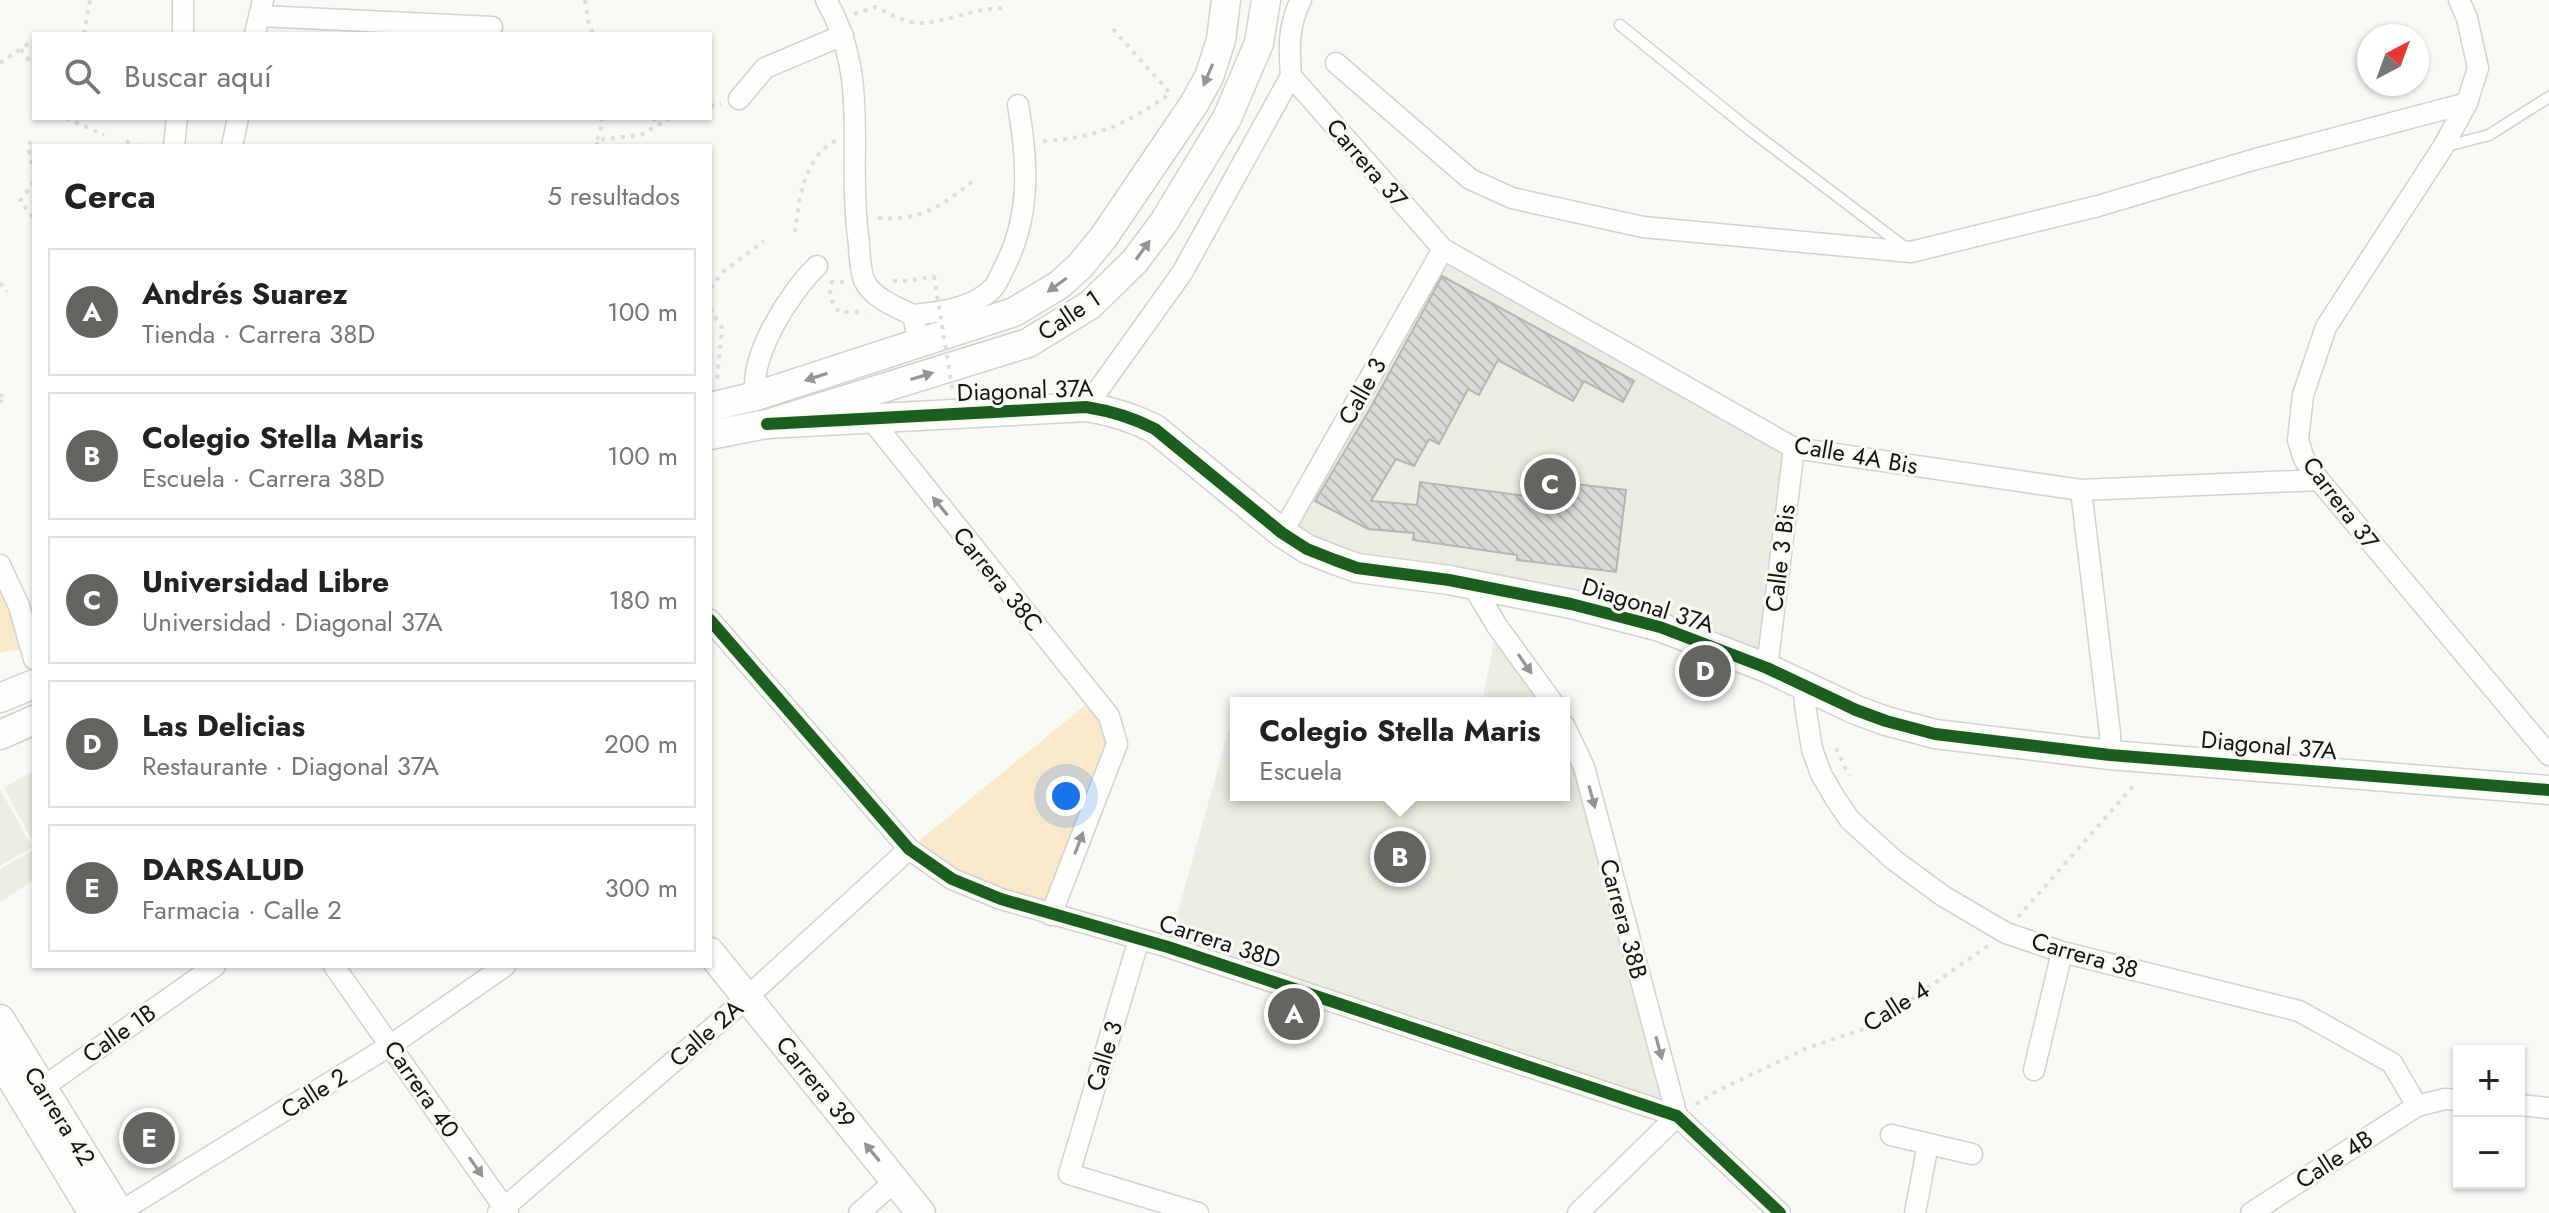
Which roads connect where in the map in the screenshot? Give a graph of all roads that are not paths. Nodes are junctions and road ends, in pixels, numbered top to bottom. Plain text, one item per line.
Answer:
1 (183, 0) edge
2 (826, 0) edge
3 (1226, 0) edge
4 (1266, 0) edge
5 (1301, 0) edge
6 (2459, 0) edge
7 (259, 17) edge
8 (1620, 25) dead end
9 (492, 27) dead end
10 (840, 29) junction
11 (183, 32) edge
12 (1336, 63) dead end
13 (1291, 76) junction
14 (2549, 97) edge
15 (739, 99) dead end
16 (2467, 103) junction
17 (1018, 105) dead end
18 (177, 120) edge
19 (238, 120) edge
20 (174, 144) edge
21 (232, 144) edge
22 (2443, 147) junction
23 (1443, 249) junction
24 (1911, 252) junction
25 (817, 266) dead end
26 (916, 329) junction
27 (713, 396) edge
28 (756, 396) junction
29 (1086, 407) junction
30 (870, 418) junction
31 (767, 424) junction
32 (712, 435) edge
33 (1794, 448) junction
34 (2319, 480) junction
35 (2081, 490) junction
36 (1282, 533) junction
37 (0, 565) edge
38 (1472, 584) junction
39 (712, 622) edge
40 (32, 652) edge
41 (1767, 668) junction
42 (32, 685) edge
43 (1804, 685) junction
44 (1549, 697) edge
45 (0, 698) edge
46 (32, 721) edge
47 (0, 735) edge
48 (1570, 738) edge
49 (2110, 755) junction
50 (2549, 755) edge
51 (2549, 790) edge
52 (909, 849) junction
53 (1051, 915) junction
54 (1139, 939) junction
55 (2062, 952) junction
56 (712, 954) edge
57 (212, 968) edge
58 (335, 968) edge
59 (502, 968) edge
60 (747, 998) junction
61 (0, 1019) edge
62 (391, 1045) junction
63 (0, 1060) edge
64 (2034, 1070) dead end
65 (34, 1094) junction
66 (2453, 1100) edge
67 (2417, 1106) junction
68 (2525, 1106) edge
69 (2549, 1108) edge
70 (1677, 1116) junction
71 (1891, 1135) dead end
72 (1928, 1144) junction
73 (1972, 1154) dead end
74 (895, 1181) junction
75 (504, 1211) edge
76 (93, 1213) edge
77 (119, 1213) edge
78 (859, 1213) edge
79 (921, 1213) edge
80 (1198, 1213) edge
81 (1578, 1213) edge
82 (1780, 1213) edge
83 (1915, 1213) edge
84 (2251, 1213) edge

1 - 11 street
2 - 10 street
3 -> 26 street, Calle 1
31 -> 4 street, Calle 1
5 - 13 street
6 - 16 street, Carrera 37
7 - 9 street
8 - 24 lane
10 - 15 street
10 - 26 street
12 - 24 street
13 - 23 street, Carrera 37
13 - 29 street
14 - 22 lane
16 - 22 street, Carrera 37
16 - 24 street
17 - 26 street
18 - 20 street
19 - 21 street
22 - 34 street, Carrera 37
23 - 33 street, Calle 4A Bis
23 - 36 street, Calle 3
25 - 28 street
26 -> 28 street, Calle 1
27 - 28 street, Calle 1
29 - 30 street, Diagonal 37A
29 - 36 street, Diagonal 37A
30 - 31 street, Diagonal 37A
53 -> 30 street, Carrera 38C
31 - 32 street, Calle 1
33 - 35 street, Calle 4A Bis
33 - 41 street, Calle 3 Bis
34 - 35 street, Calle 4A Bis
34 - 50 street, Carrera 37
35 - 49 street
36 - 38 street, Diagonal 37A
37 - 40 street
38 - 41 street, Diagonal 37A
38 -> 44 street
39 - 52 street, Carrera 38D
41 - 43 street, Diagonal 37A
42 - 45 street
43 - 49 street, Diagonal 37A
43 - 55 street, Carrera 38
46 - 47 street
48 -> 70 street, Carrera 38B
49 - 51 street, Diagonal 37A
52 - 53 street, Carrera 38D
52 - 60 street, Calle 2A
53 - 54 street, Carrera 38D
54 - 70 street, Carrera 38D
54 - 80 street, Calle 3
55 - 64 street
55 - 67 street, Carrera 38
56 - 60 street, Carrera 39
57 - 65 street, Calle 1B
58 - 62 street, Carrera 40
59 - 62 street, Calle 2
74 -> 60 street, Carrera 39
60 - 75 street, Calle 2A
61 - 65 street, Carrera 42
62 -> 75 street, Carrera 40
62 - 77 street, Calle 2
63 - 65 street, Carrera 42
65 - 76 street, Carrera 42
65 - 77 street, Carrera 42
66 - 67 street
67 - 84 street, Calle 4B
68 - 69 street
70 - 81 street
70 - 82 street, Carrera 38D
71 - 72 street
72 - 73 street
72 - 83 street
74 - 78 street
74 - 79 street, Carrera 39

